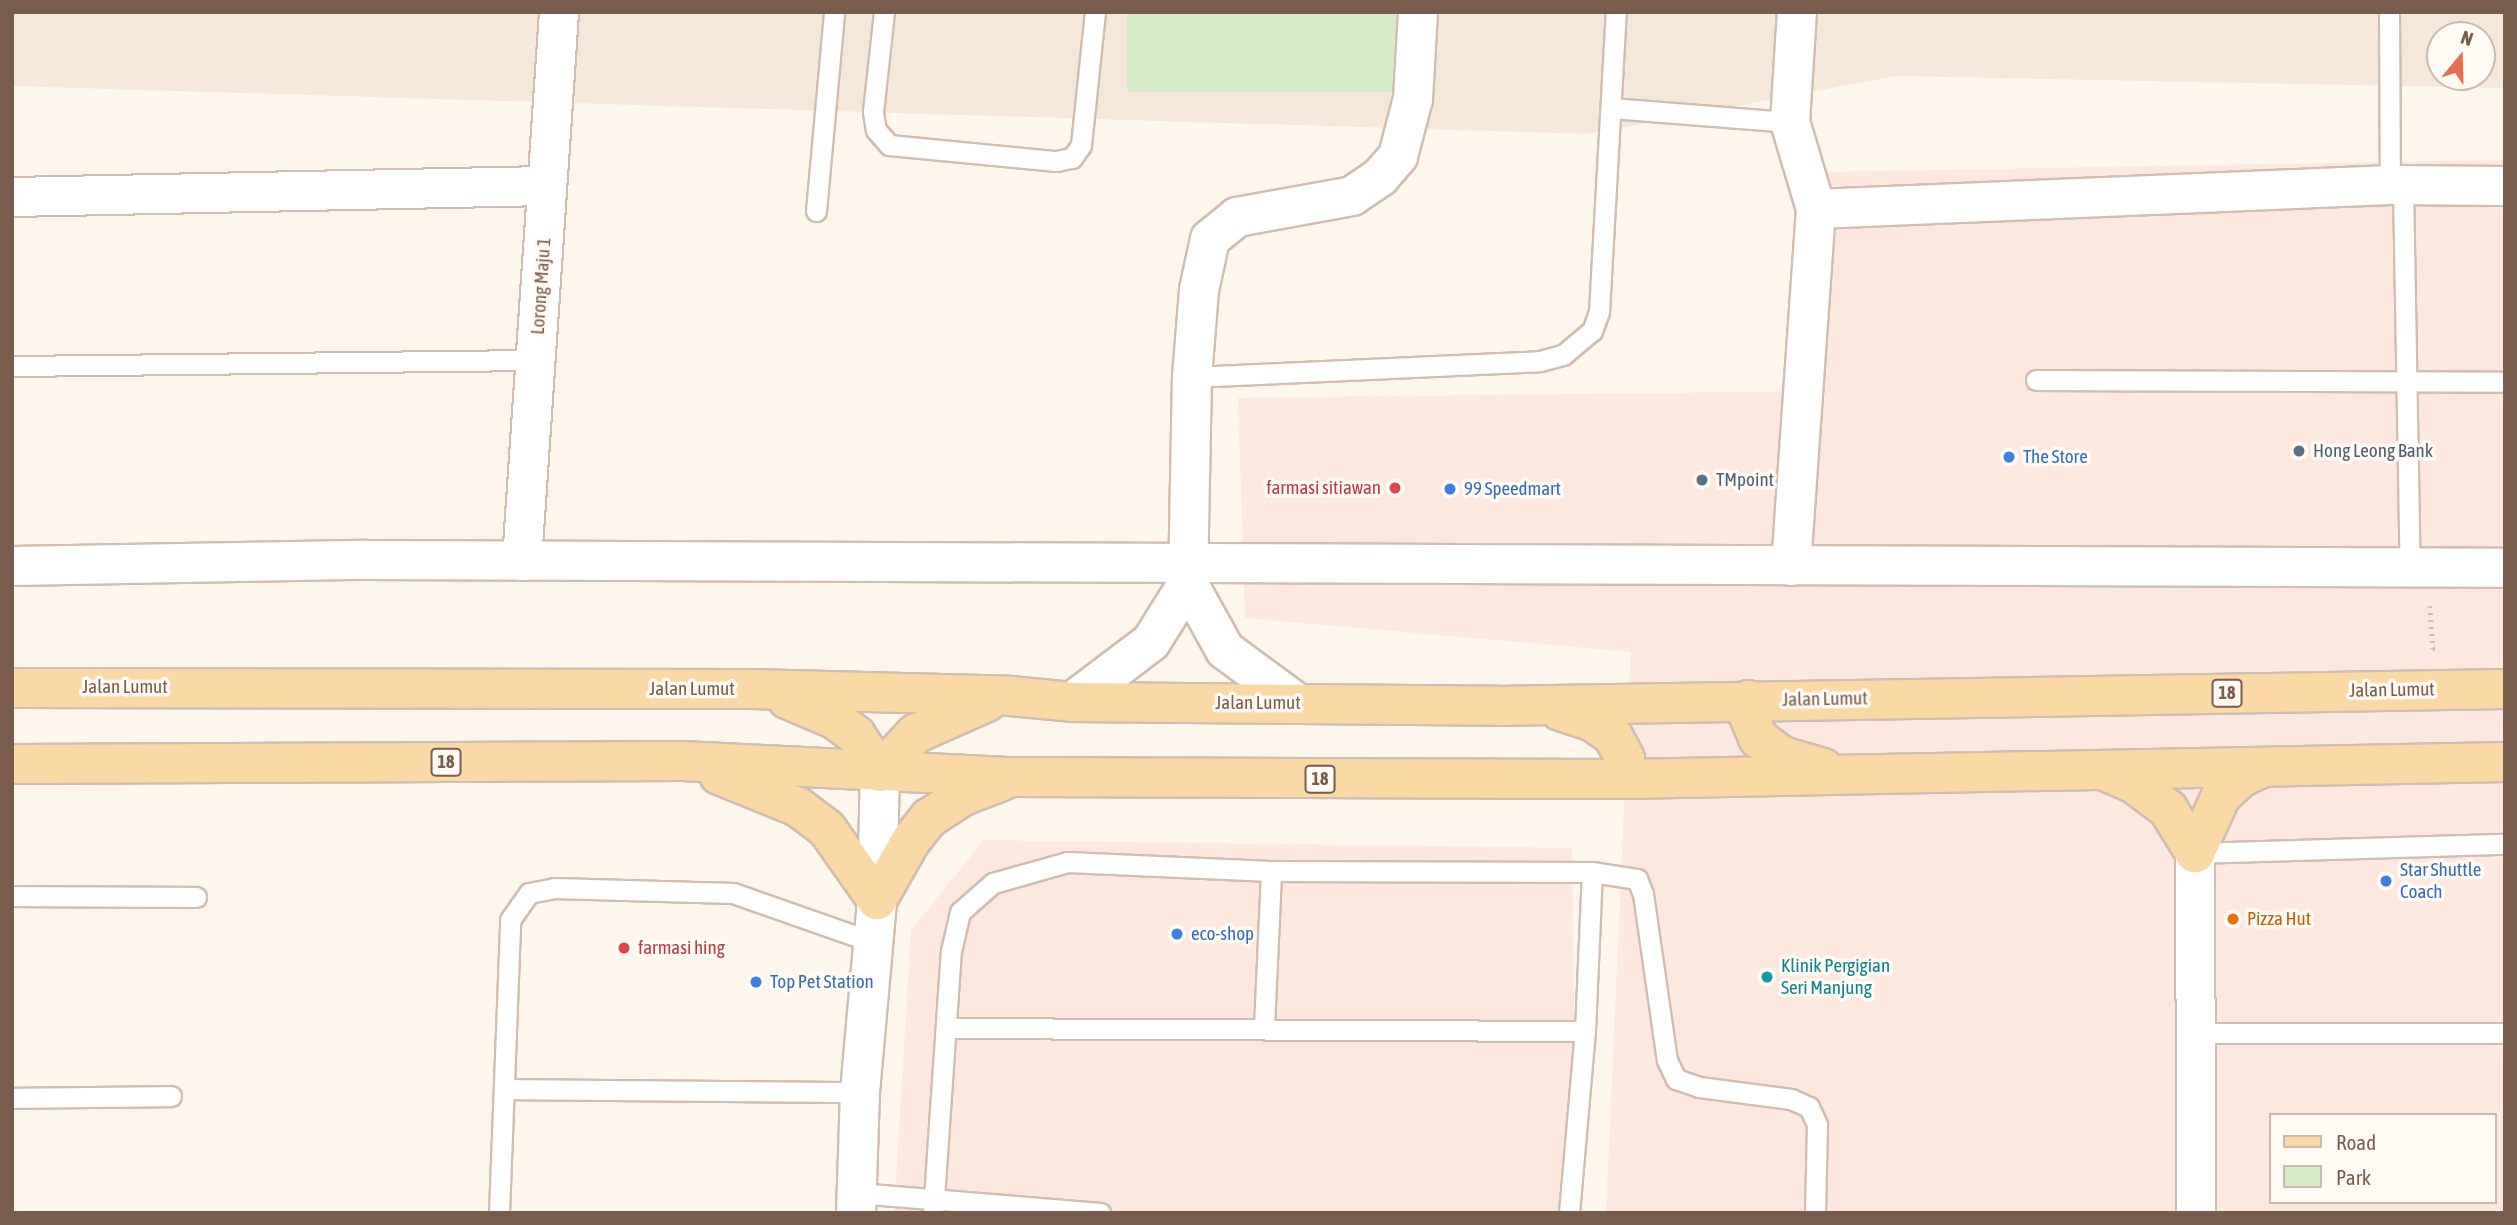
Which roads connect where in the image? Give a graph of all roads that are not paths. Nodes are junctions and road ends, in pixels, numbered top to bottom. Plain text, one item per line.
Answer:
1 (559, 12) edge
2 (834, 12) edge
3 (884, 12) edge
4 (1095, 12) edge
5 (1418, 12) edge
6 (1616, 12) edge
7 (1797, 12) edge
8 (2389, 12) edge
9 (1611, 108) junction
10 (1790, 122) junction
11 (2397, 185) junction
12 (547, 186) junction
13 (2505, 186) edge
14 (12, 197) edge
15 (1816, 209) junction
16 (816, 211) dead end
17 (536, 360) junction
18 (12, 366) edge
19 (1192, 377) junction
20 (2036, 380) dead end
21 (2505, 382) edge
22 (2406, 385) junction
23 (522, 561) junction
24 (12, 566) edge
25 (1791, 566) junction
26 (2419, 568) junction
27 (2505, 568) edge
28 (1188, 574) junction
29 (12, 688) edge
30 (751, 689) junction
31 (2505, 690) edge
32 (1010, 696) junction
33 (1748, 699) junction
34 (1072, 702) junction
35 (1297, 704) junction
36 (1499, 706) junction
37 (682, 761) junction
38 (2505, 762) edge
39 (12, 764) edge
40 (2264, 767) junction
41 (880, 772) junction
42 (2106, 772) junction
43 (1013, 777) junction
44 (1863, 778) junction
45 (1626, 779) junction
46 (2505, 844) edge
47 (2195, 853) junction
48 (1271, 871) junction
49 (1592, 872) junction
50 (12, 896) edge
51 (196, 897) dead end
52 (877, 900) junction
53 (873, 942) junction
54 (1264, 1027) junction
55 (946, 1028) junction
56 (1586, 1031) junction
57 (2198, 1033) junction
58 (2505, 1033) edge
59 (504, 1089) junction
60 (860, 1092) junction
61 (171, 1096) dead end
62 (12, 1098) edge
63 (857, 1203) edge
64 (934, 1205) edge
65 (499, 1213) edge
66 (1100, 1213) edge
67 (1569, 1213) edge
68 (1815, 1213) edge
69 (2196, 1213) edge

1 - 12 street, Lorong Maju 1
2 - 16 lane
3 - 4 lane
5 - 19 street
6 - 9 lane
7 - 10 street
8 - 11 lane
9 - 10 lane
9 - 19 lane
10 - 15 street
11 - 13 street
11 - 15 street
11 - 22 lane
12 - 14 street
12 - 17 street, Lorong Maju 1
15 - 25 street
17 - 18 lane
17 - 23 street, Lorong Maju 1
19 - 28 street
20 - 22 lane
21 - 22 lane
22 - 26 lane
23 - 24 street
23 - 28 street
25 - 26 street
25 - 28 street
26 - 27 street
28 - 34 street
28 - 35 street
29 - 30 main road, Jalan Lumut / 18
30 - 32 main road, Jalan Lumut / 18
30 - 41 main road
31 - 33 main road, Jalan Lumut / 18
32 - 34 main road, Jalan Lumut / 18
32 - 41 main road
33 - 36 main road, Jalan Lumut / 18
33 - 44 main road
34 - 35 main road, Jalan Lumut / 18
35 - 36 main road, Jalan Lumut / 18
36 - 45 main road
37 - 39 main road, 18
37 - 41 main road, 18
37 - 52 main road
38 - 40 main road, 18
40 - 42 main road, 18
40 - 47 main road
41 - 43 main road, 18
41 - 52 street
42 - 44 main road, 18
42 - 47 main road
43 - 45 main road, 18
43 - 52 main road
44 - 45 main road, 18
46 - 47 lane
47 - 57 street
48 - 49 lane
48 - 54 lane
48 - 55 lane
49 - 56 lane
49 - 68 lane
50 - 51 lane
52 - 53 street
53 - 59 lane
53 - 60 street
54 - 55 lane
54 - 56 lane
55 - 64 lane
56 - 67 lane
57 - 58 lane
57 - 69 street
59 - 60 lane
59 - 65 lane
60 - 63 street
61 - 62 lane
63 - 64 lane
64 - 66 lane

